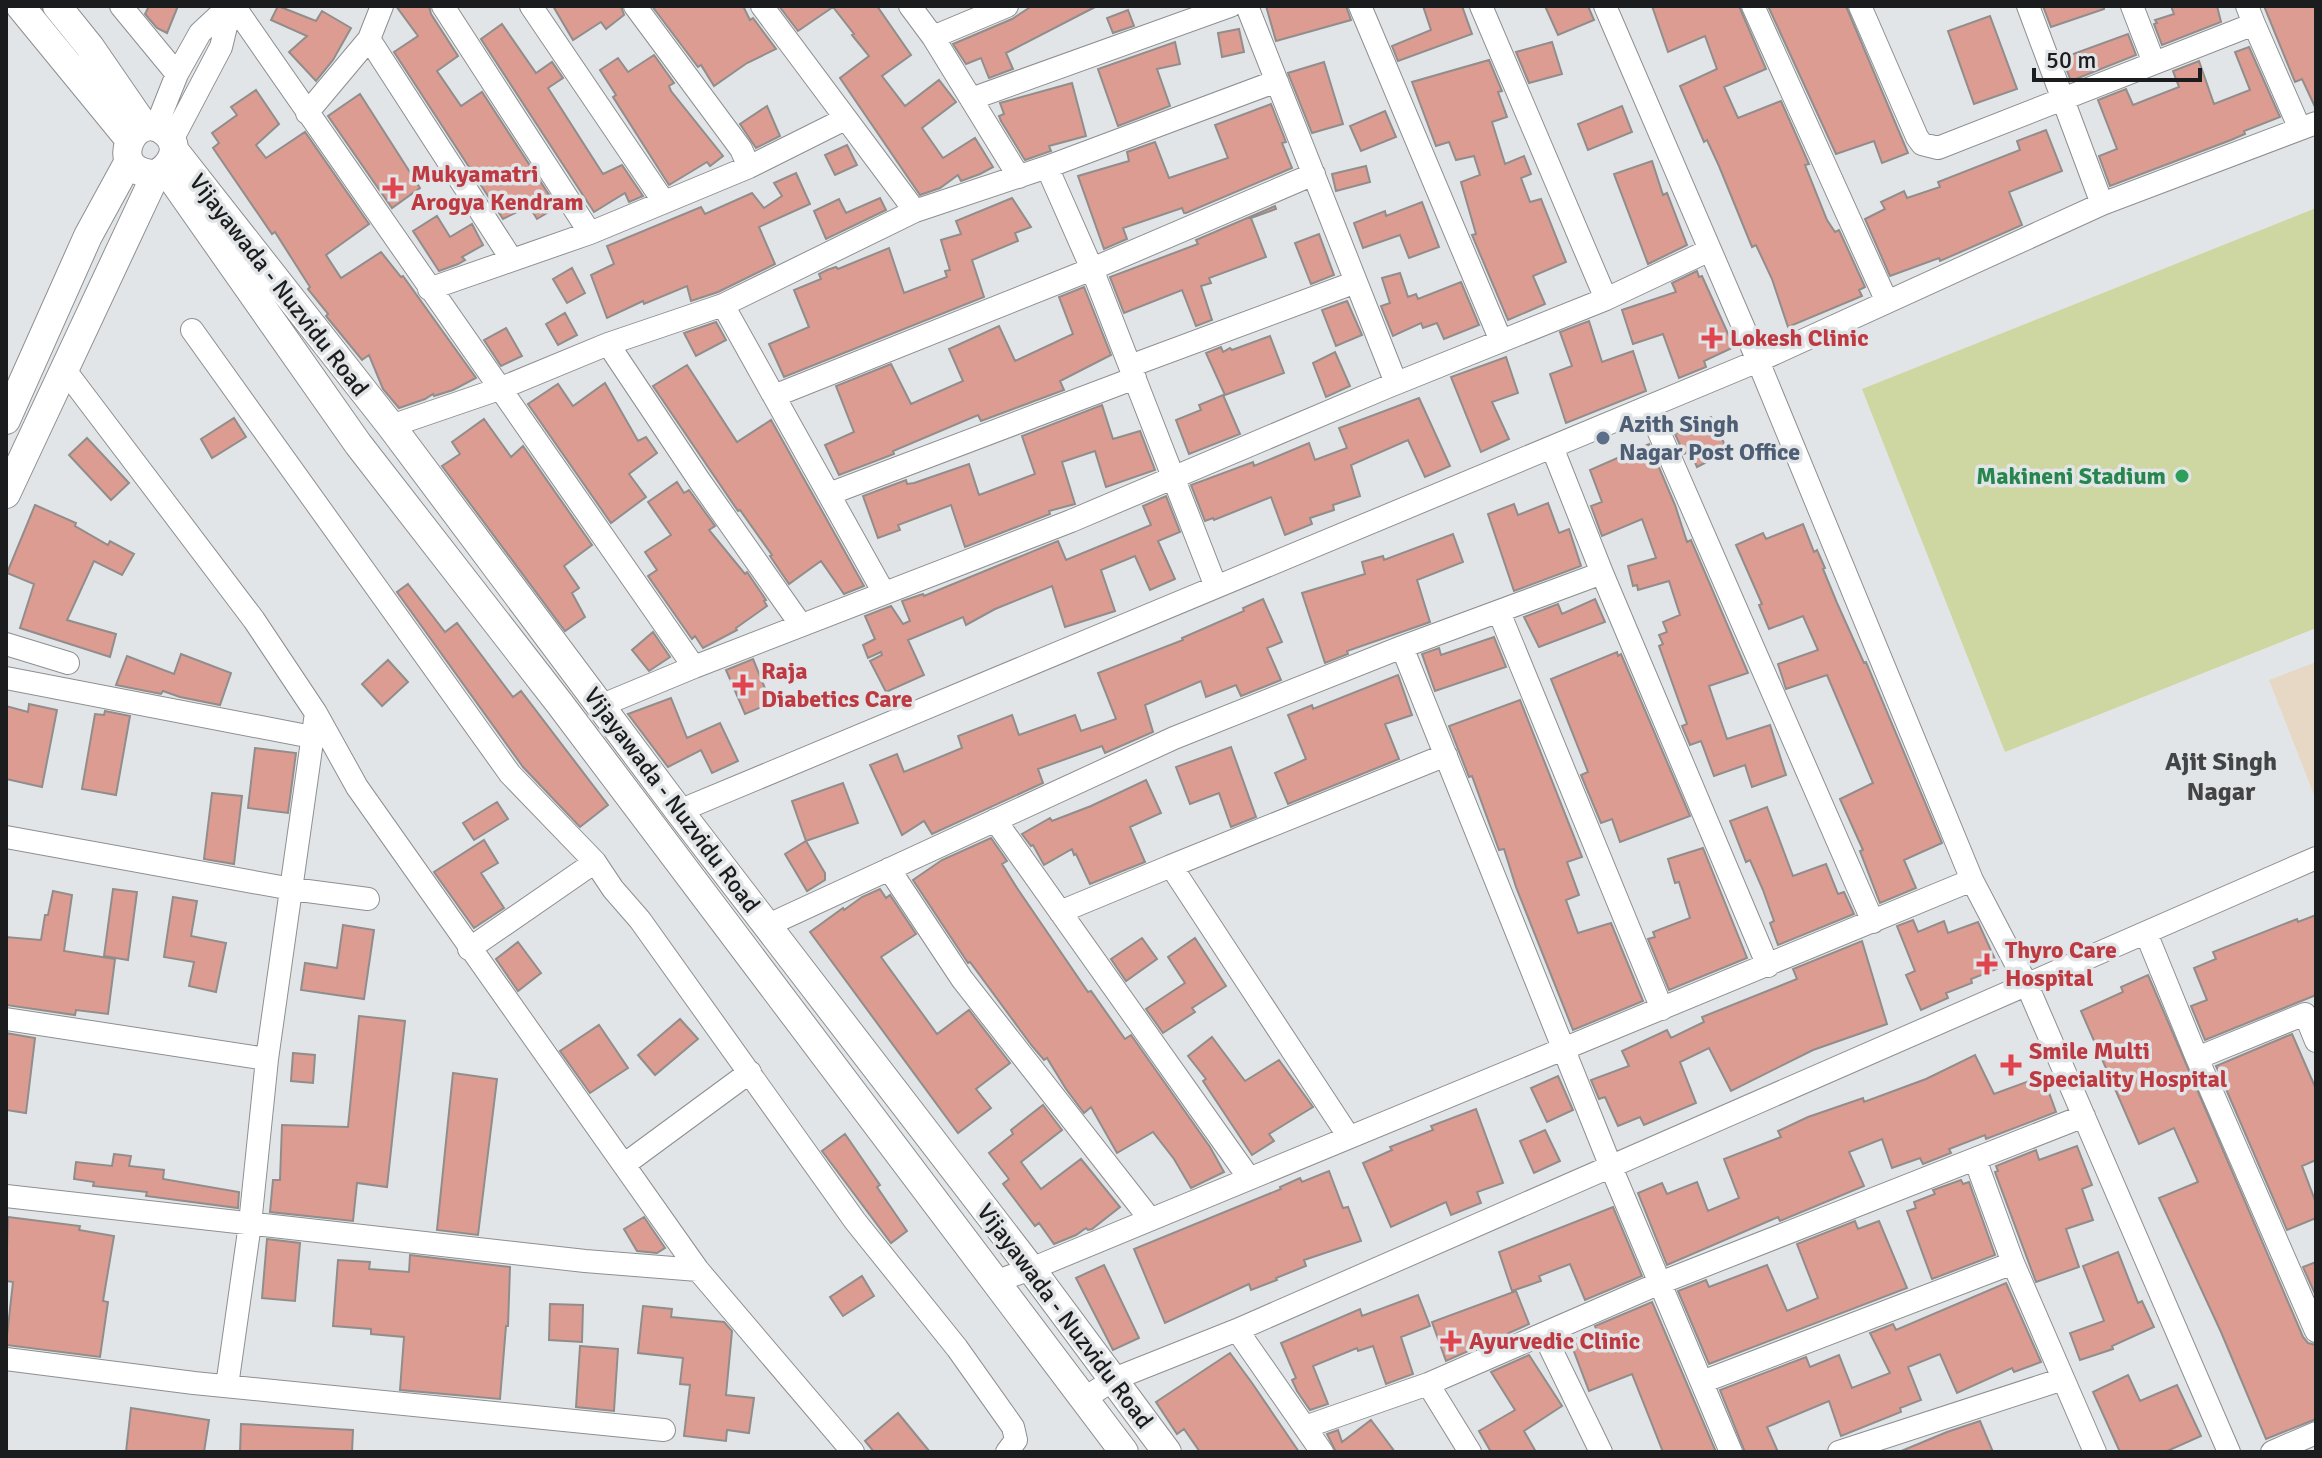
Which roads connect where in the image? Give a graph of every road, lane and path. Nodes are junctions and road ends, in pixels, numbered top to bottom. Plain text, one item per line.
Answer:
1 (20, 6) edge
2 (57, 6) edge
3 (121, 6) edge
4 (231, 6) edge
5 (382, 6) edge
6 (443, 6) edge
7 (531, 6) edge
8 (635, 6) edge
9 (762, 6) edge
10 (910, 6) edge
11 (1007, 6) edge
12 (1230, 6) edge
13 (1247, 6) edge
14 (1360, 6) edge
15 (1481, 6) edge
16 (1605, 6) edge
17 (1753, 6) edge
18 (1860, 6) edge
19 (2028, 6) edge
20 (2132, 6) edge
21 (2250, 15) edge
22 (933, 37) junction
23 (369, 39) junction
24 (2154, 63) junction
25 (177, 74) junction
26 (1277, 81) junction
27 (971, 99) junction
28 (2063, 100) junction
29 (307, 113) junction
30 (845, 119) junction
31 (2308, 126) edge
32 (153, 148) junction
33 (749, 167) junction
34 (1047, 167) junction
35 (1314, 174) junction
36 (1019, 177) junction
37 (664, 202) junction
38 (2102, 204) junction
39 (915, 211) junction
40 (590, 233) junction
41 (1710, 250) junction
42 (512, 260) junction
43 (1092, 269) junction
44 (1356, 282) junction
45 (429, 289) junction
46 (1606, 299) junction
47 (1887, 302) junction
48 (723, 305) junction
49 (192, 330) dead end
50 (1501, 341) junction
51 (608, 344) junction
52 (1758, 361) junction
53 (64, 369) junction
54 (1132, 372) junction
55 (1396, 383) junction
56 (499, 389) junction
57 (774, 396) junction
58 (9, 405) edge
59 (1648, 407) junction
60 (44, 410) junction
61 (391, 426) junction
62 (1552, 447) junction
63 (1173, 477) junction
64 (6, 494) edge
65 (829, 494) junction
66 (1602, 573) junction
67 (1216, 587) junction
68 (884, 593) junction
69 (1499, 612) junction
70 (801, 625) junction
71 (6, 644) edge
72 (1402, 647) junction
73 (68, 663) dead end
74 (694, 667) junction
75 (6, 678) edge
76 (600, 706) junction
77 (316, 713) junction
78 (312, 737) junction
79 (1446, 755) junction
80 (679, 811) junction
81 (995, 820) junction
82 (6, 837) edge
83 (2316, 858) edge
84 (595, 862) junction
85 (1171, 866) junction
86 (889, 869) junction
87 (1972, 880) junction
88 (292, 889) junction
89 (368, 899) dead end
90 (1060, 912) junction
91 (1873, 922) junction
92 (766, 926) junction
93 (2146, 933) junction
94 (469, 949) junction
95 (1768, 966) junction
96 (2027, 985) junction
97 (1662, 1009) junction
98 (2310, 1012) edge
99 (6, 1019) edge
100 (2316, 1041) edge
101 (1564, 1049) junction
102 (2197, 1058) junction
103 (267, 1059) junction
104 (750, 1072) junction
105 (2084, 1116) junction
106 (1349, 1137) junction
107 (1975, 1159) junction
108 (625, 1164) junction
109 (1611, 1167) junction
110 (1249, 1178) junction
111 (6, 1196) edge
112 (1150, 1219) junction
113 (250, 1224) junction
114 (2013, 1263) junction
115 (1031, 1269) junction
116 (698, 1270) junction
117 (997, 1281) junction
118 (1660, 1283) junction
119 (1237, 1330) junction
120 (2316, 1331) edge
121 (1544, 1335) junction
122 (6, 1359) edge
123 (1114, 1379) junction
124 (2063, 1379) junction
125 (1702, 1382) junction
126 (1428, 1384) junction
127 (227, 1386) junction
128 (1084, 1399) junction
129 (1305, 1427) junction
130 (664, 1430) dead end
131 (2316, 1433) edge
132 (853, 1452) edge
133 (1007, 1452) edge
134 (1124, 1452) edge
135 (1167, 1452) edge
136 (1322, 1452) edge
137 (1470, 1452) edge
138 (1601, 1452) edge
139 (1731, 1452) edge
140 (1839, 1452) edge
141 (2095, 1452) edge
142 (2229, 1452) edge
143 (2272, 1452) edge

1 - 32 main road, Vijayawada - Nuzvidu Road
2 - 32 main road, Vijayawada - Nuzvidu Road
3 - 25 street
4 - 25 street
4 - 29 street
4 - 32 street
5 - 23 street
6 - 40 street
7 - 37 street
8 - 33 street
9 - 30 street
10 - 22 street
11 - 22 street
12 - 27 street
13 - 26 street
14 - 50 street
15 - 46 street
16 - 41 street
17 - 47 street
18 - 28 street
19 - 28 street
20 - 24 street
21 - 24 street
21 - 31 street
22 - 27 street
23 - 29 street
23 - 42 street
24 - 28 street
25 - 32 street
26 - 34 street
26 - 35 street
27 - 36 street
28 - 38 street
29 - 45 street
30 - 33 street
30 - 39 street
31 - 38 street
32 - 53 main road
32 - 58 main road
32 - 61 main road, Vijayawada - Nuzvidu Road
32 - 117 main road, Vijayawada - Nuzvidu Road
33 - 37 street
34 - 36 street
34 - 43 street
35 - 43 street
35 - 44 street
36 - 39 street
37 - 40 street
38 - 47 street
39 - 48 street
40 - 42 street
41 - 46 street
41 - 52 street
42 - 45 street
43 - 54 street
43 - 57 street
44 - 54 street
44 - 55 street
45 - 56 street
46 - 50 street
47 - 52 street
48 - 51 street
48 - 57 street
49 - 84 street
50 - 55 street
51 - 56 street
51 - 70 street
52 - 59 street
52 - 87 street
53 - 60 main road
53 - 77 street
54 - 63 street
54 - 65 street
55 - 63 street
56 - 61 street
56 - 74 street
57 - 65 street
58 - 60 street
59 - 62 street
59 - 91 street
60 - 64 main road
61 - 76 main road, Vijayawada - Nuzvidu Road
62 - 66 street
62 - 67 street
63 - 67 street
63 - 68 street
65 - 68 street
66 - 69 street
66 - 95 street
67 - 80 street
68 - 70 street
69 - 72 street
69 - 97 street
70 - 74 street
71 - 73 street
72 - 79 street
72 - 81 street
74 - 76 street
75 - 78 street
76 - 80 main road, Vijayawada - Nuzvidu Road
77 - 78 street
77 - 94 street
78 - 88 street
79 - 85 street
79 - 101 street
80 - 92 main road, Vijayawada - Nuzvidu Road
81 - 86 street
81 - 90 street
82 - 88 street
83 - 93 street
84 - 94 street
84 - 104 street
85 - 90 street
85 - 106 street
86 - 92 street
86 - 112 street
87 - 91 street
87 - 96 street
88 - 89 street
88 - 103 street
90 - 110 street
91 - 95 street
92 - 115 main road, Vijayawada - Nuzvidu Road
93 - 96 street
93 - 102 street
94 - 108 street
95 - 97 street
96 - 105 street
96 - 109 street
97 - 101 street
98 - 100 street
98 - 102 street
99 - 103 street
101 - 106 street
101 - 109 street
102 - 120 street
103 - 113 street
104 - 108 street
104 - 133 street
105 - 107 street
105 - 142 street
106 - 110 street
107 - 114 street
107 - 118 street
108 - 116 street
109 - 118 street
109 - 119 street
110 - 112 street
111 - 113 street
112 - 115 street
113 - 116 street
113 - 127 street
114 - 124 street
114 - 125 street
115 - 117 street
115 - 123 main road, Vijayawada - Nuzvidu Road
116 - 132 street
117 - 128 main road, Vijayawada - Nuzvidu Road
118 - 121 street
118 - 125 street
119 - 123 street
119 - 129 street
121 - 126 street
121 - 138 street
122 - 127 street
123 - 128 street
123 - 135 main road, Vijayawada - Nuzvidu Road
124 - 140 street
124 - 141 street
125 - 139 street
126 - 129 street
126 - 137 street
127 - 130 street
128 - 134 main road, Vijayawada - Nuzvidu Road
129 - 136 street
131 - 143 street

